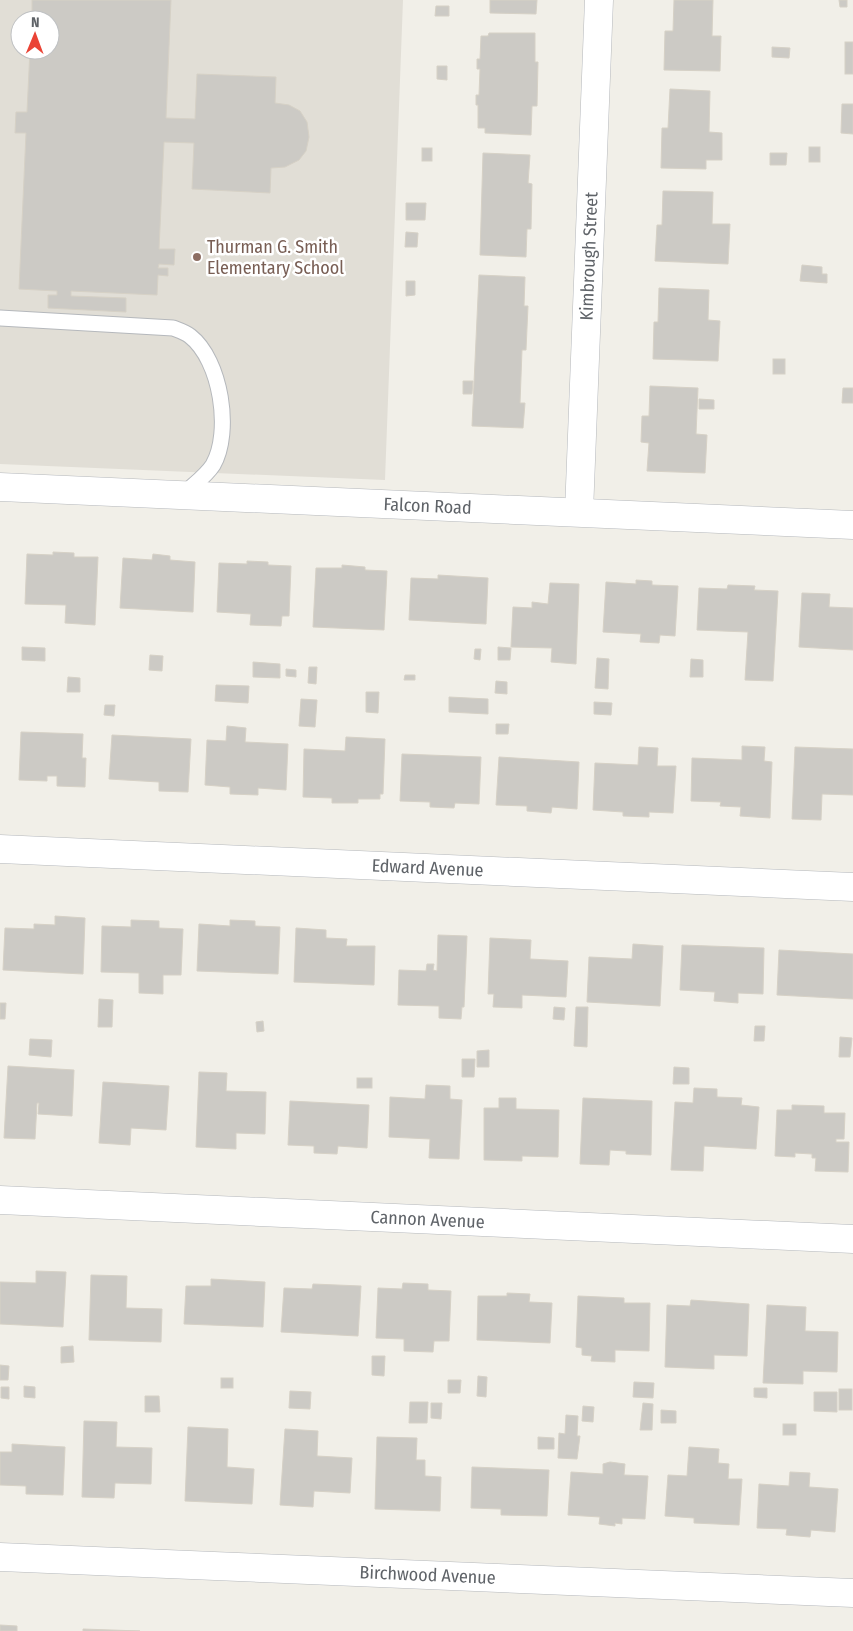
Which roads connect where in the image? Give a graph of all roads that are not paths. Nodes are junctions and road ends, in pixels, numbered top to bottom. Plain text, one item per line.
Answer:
1 (599, 0) edge
2 (0, 318) edge
3 (0, 487) edge
4 (183, 495) junction
5 (578, 512) junction
6 (853, 525) edge
7 (0, 849) edge
8 (853, 887) edge
9 (0, 1200) edge
10 (853, 1239) edge
11 (0, 1557) edge
12 (853, 1593) edge

1 - 5 street, Kimbrough Street
2 - 4 lane
3 - 4 street, Falcon Road
4 - 5 street, Falcon Road
5 - 6 street, Falcon Road
7 - 8 street, Edward Avenue
9 - 10 street, Cannon Avenue
11 - 12 street, Birchwood Avenue

